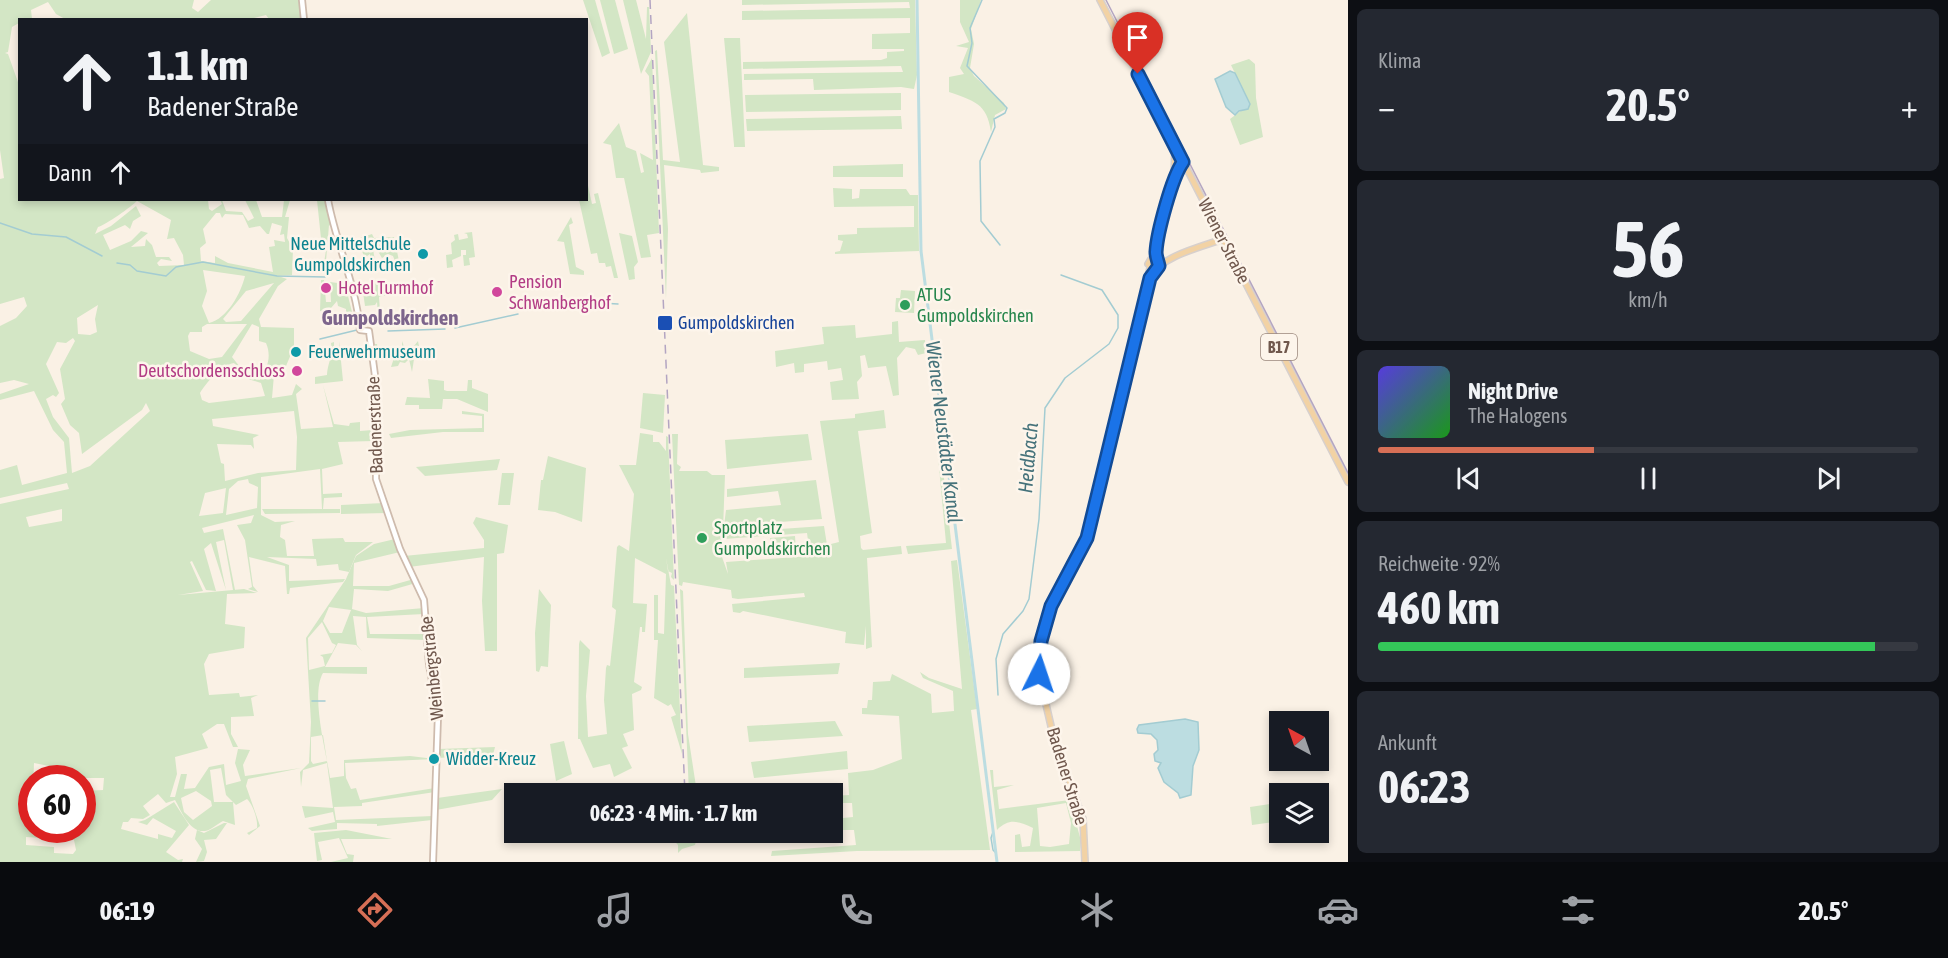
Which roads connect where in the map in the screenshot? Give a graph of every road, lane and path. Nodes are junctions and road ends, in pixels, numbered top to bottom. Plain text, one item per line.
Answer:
1 (302, 0) edge
2 (1100, 0) edge
3 (304, 18) edge
4 (1175, 146) junction
5 (1183, 162) junction
6 (1174, 178) junction
7 (328, 201) edge
8 (1223, 239) junction
9 (1155, 264) junction
10 (1348, 482) edge
11 (377, 483) joint
12 (433, 862) edge
13 (1085, 862) edge

1 - 3 main road
2 - 4 main road, Wiener Straße / B17
4 - 5 main road, Wiener Straße / B17
4 - 6 main road
5 - 6 main road
5 - 8 main road, Wiener Straße / B17
6 - 9 main road
7 - 11 main road, Badenerstraße
8 - 9 main road
8 - 10 main road, Wiener Straße / B17
9 - 13 main road, Badener Straße
11 - 12 main road, Weinbergstraße

